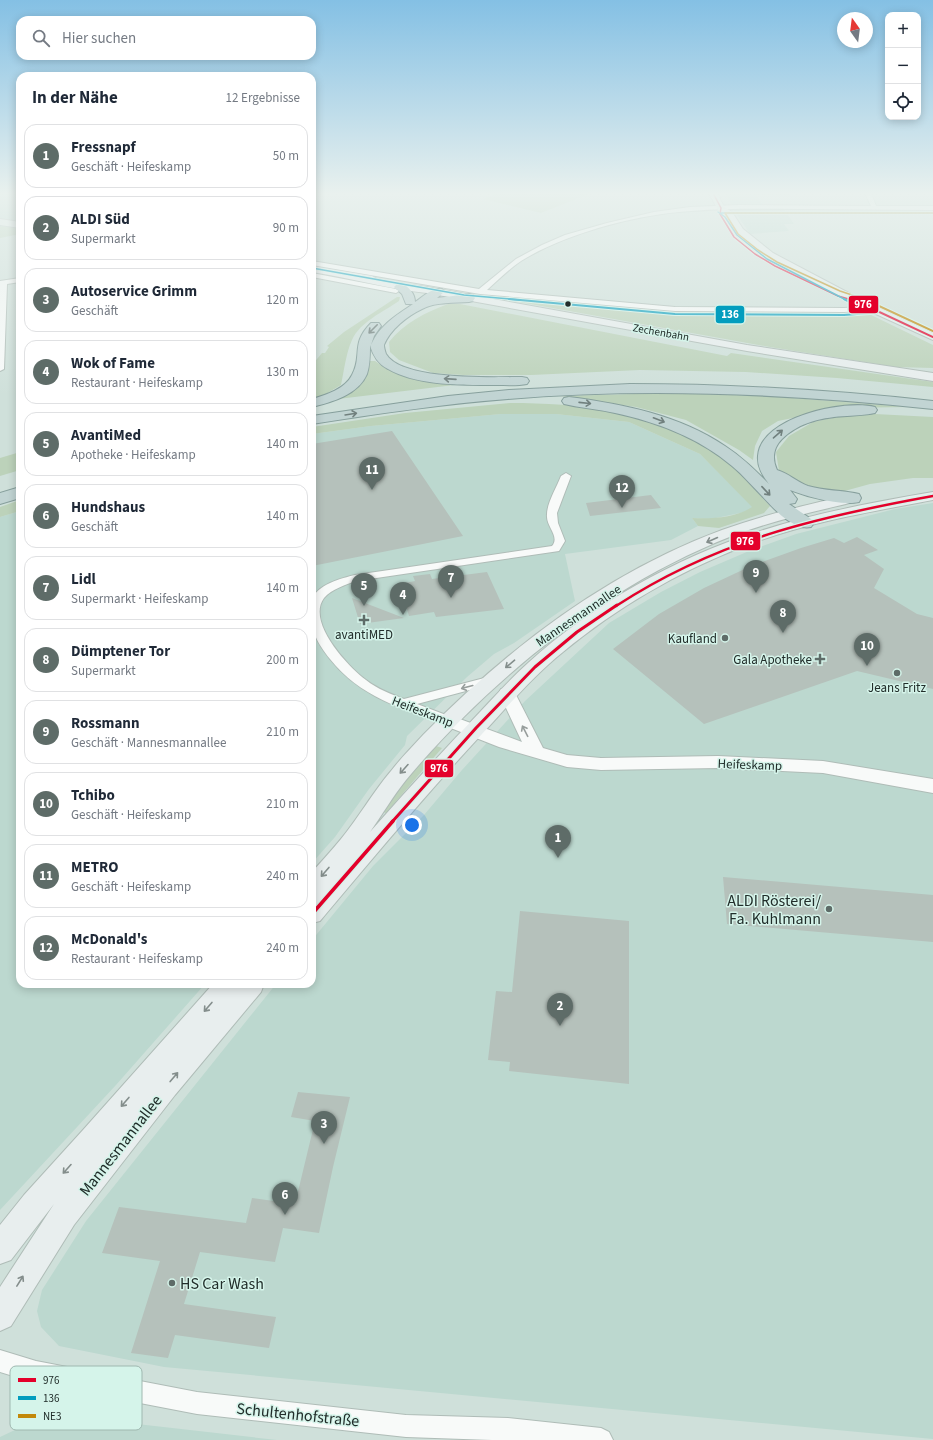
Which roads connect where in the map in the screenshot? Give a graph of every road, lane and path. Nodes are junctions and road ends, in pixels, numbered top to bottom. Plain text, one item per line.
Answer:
1 (518, 260) edge
2 (779, 260) edge
3 (316, 264) edge
4 (316, 270) edge
5 (316, 276) edge
6 (361, 278) junction
7 (16, 280) edge
8 (2, 282) edge
9 (398, 289) junction
10 (432, 291) junction
11 (475, 295) junction
12 (858, 302) junction
13 (415, 303) junction
14 (870, 308) junction
15 (824, 310) junction
16 (933, 337) edge
17 (0, 369) edge
18 (896, 372) junction
19 (933, 372) edge
20 (933, 377) edge
21 (559, 382) junction
22 (933, 396) edge
23 (448, 400) junction
24 (316, 402) edge
25 (933, 405) edge
26 (316, 408) edge
27 (933, 412) edge
28 (316, 419) edge
29 (767, 468) junction
30 (566, 476) dead end
31 (16, 480) edge
32 (0, 485) edge
33 (933, 485) edge
34 (16, 493) edge
35 (933, 496) edge
36 (0, 498) edge
37 (853, 498) junction
38 (797, 516) junction
39 (316, 603) edge
40 (316, 628) edge
41 (492, 680) junction
42 (507, 693) junction
43 (404, 704) junction
44 (449, 721) junction
45 (473, 730) junction
46 (536, 752) junction
47 (933, 786) edge
48 (316, 882) edge
49 (316, 909) edge
50 (225, 988) edge
51 (249, 988) edge
52 (0, 1249) edge
53 (0, 1315) edge
54 (0, 1361) edge
55 (16, 1366) edge
56 (142, 1392) edge
57 (601, 1440) edge

1 - 11 street
2 - 12 main road
3 - 11 street
4 - 6 main road, Zechenbahn
5 - 9 street, Zechenbahn
6 - 9 main road, Zechenbahn
6 - 10 main road, Zechenbahn
7 - 8 street
8 - 17 street
9 - 10 main road, Zechenbahn
9 - 13 highway
10 - 11 main road, Zechenbahn
10 - 13 highway
11 - 13 highway
11 - 15 street
11 - 18 main road, Zechenbahn
12 - 14 main road
12 - 15 street
21 -> 13 highway
13 -> 24 highway
14 - 15 street
14 - 16 main road
18 - 19 main road, Zechenbahn
18 - 20 main road, Zechenbahn
21 - 22 highway
21 - 26 highway
23 - 25 highway
28 -> 23 highway
23 -> 38 highway
29 -> 27 highway
29 - 37 highway
29 - 38 highway
30 - 39 street, Heifeskamp
31 - 32 highway
33 - 37 main road, Mannesmannallee
34 - 36 highway
35 - 38 main road, Mannesmannallee
37 - 38 main road, Mannesmannallee
38 -> 41 main road, Mannesmannallee
38 - 42 main road, Mannesmannallee
40 - 43 street, Heifeskamp
41 -> 43 street
41 - 44 main road, Mannesmannallee
42 - 45 main road, Mannesmannallee
46 -> 42 street
43 - 44 street, Heifeskamp
44 - 45 street, Heifeskamp
44 -> 48 main road, Mannesmannallee
45 - 46 street, Heifeskamp
45 - 49 main road, Mannesmannallee
46 - 47 street, Heifeskamp
50 -> 52 main road, Mannesmannallee
53 -> 51 main road, Mannesmannallee
54 - 55 street, Schultenhofstraße
56 - 57 street, Schultenhofstraße

